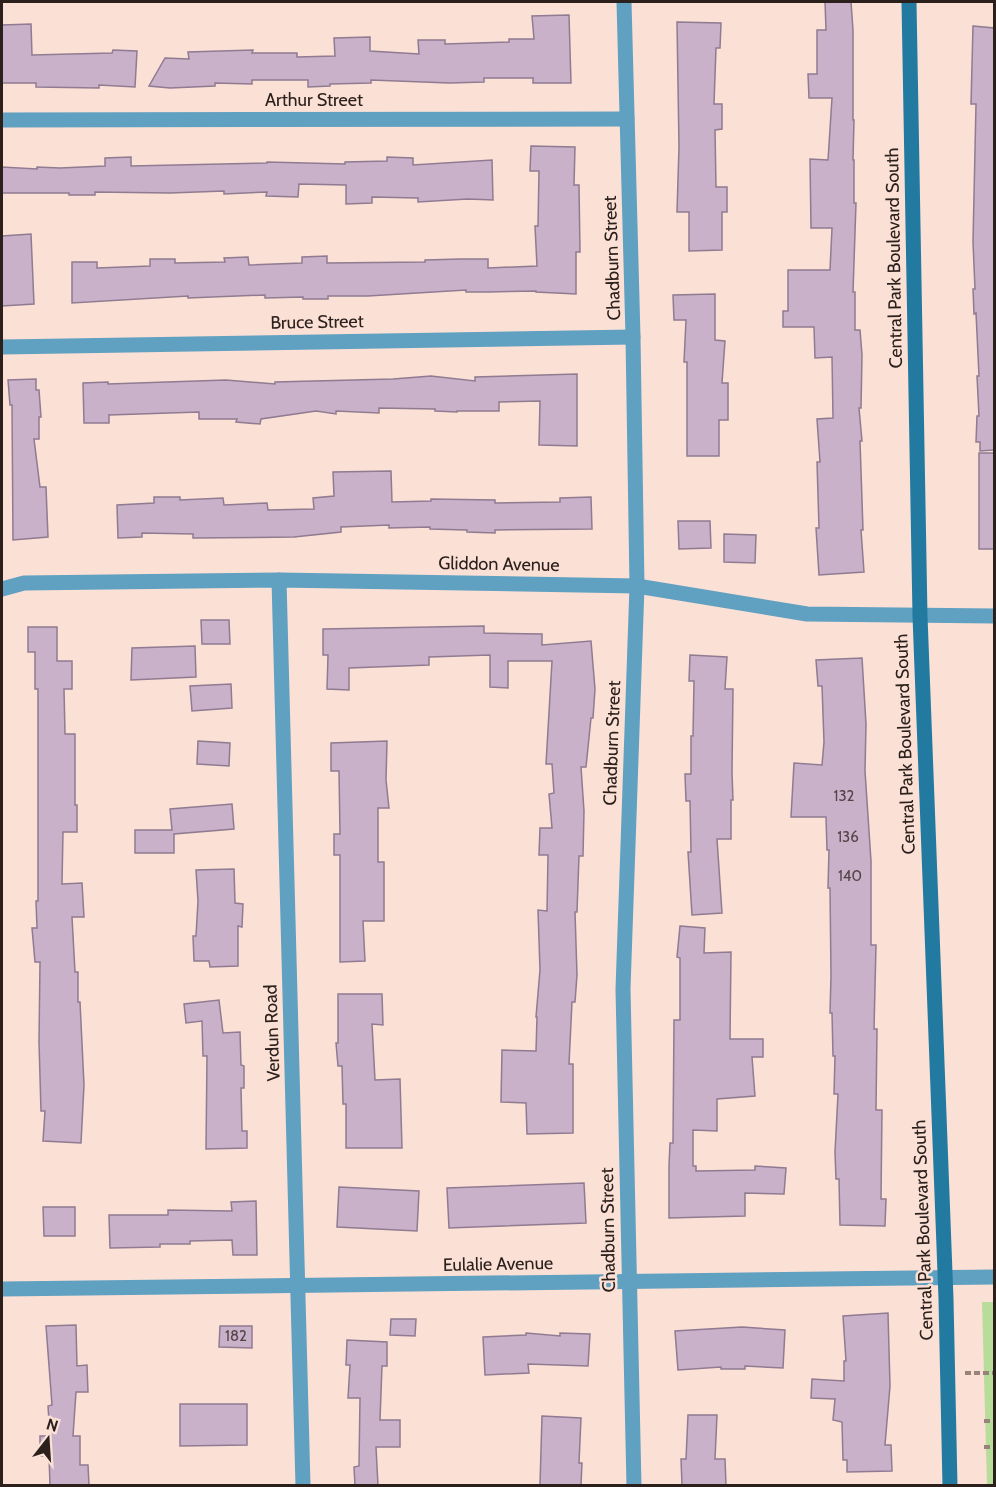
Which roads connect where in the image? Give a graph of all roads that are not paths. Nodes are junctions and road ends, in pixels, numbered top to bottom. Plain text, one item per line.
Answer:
1 (624, 2) edge
2 (909, 2) edge
3 (627, 119) junction
4 (2, 120) edge
5 (633, 337) junction
6 (2, 347) edge
7 (279, 580) junction
8 (638, 586) junction
9 (2, 589) edge
10 (920, 615) junction
11 (994, 616) edge
12 (945, 1277) junction
13 (994, 1277) edge
14 (629, 1282) junction
15 (299, 1286) junction
16 (2, 1289) edge
17 (303, 1485) edge
18 (634, 1485) edge
19 (950, 1485) edge

1 - 3 street, Chadburn Street
2 - 10 street, Central Park Boulevard South
3 - 4 street, Arthur Street
3 - 5 street, Chadburn Street
5 - 6 street, Bruce Street
5 - 8 street, Chadburn Street
7 - 8 street, Gliddon Avenue
7 - 9 street, Gliddon Avenue
7 - 15 street, Verdun Road
8 - 10 street, Gliddon Avenue
8 - 14 street, Chadburn Street
10 - 11 street, Gliddon Avenue
10 - 12 street, Central Park Boulevard South
12 - 13 street, Eulalie Avenue
12 - 14 street, Eulalie Avenue
12 - 19 street, Central Park Boulevard South
14 - 15 street, Eulalie Avenue
14 - 18 street, Chadburn Street
15 - 16 street, Eulalie Avenue
15 - 17 street, Verdun Road

